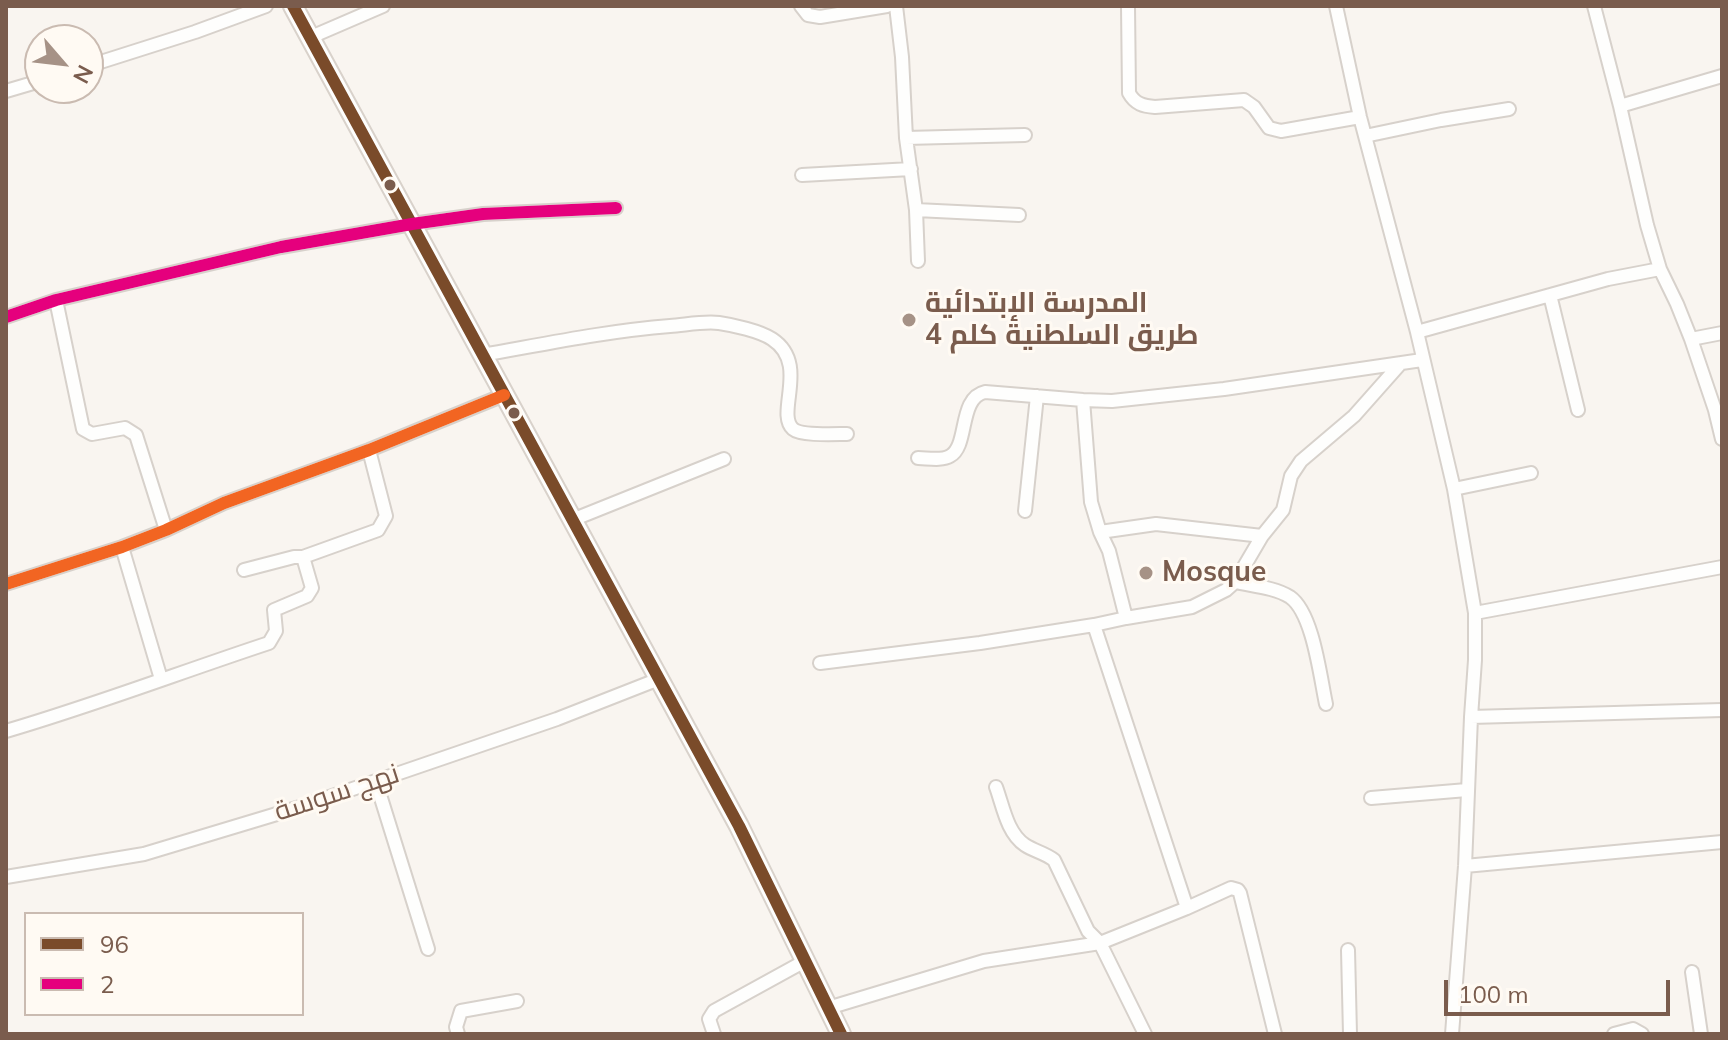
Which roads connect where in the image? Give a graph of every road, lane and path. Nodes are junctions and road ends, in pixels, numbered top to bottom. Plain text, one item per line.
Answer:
1 (266, 6) edge
2 (293, 6) edge
3 (383, 6) edge
4 (801, 6) edge
5 (887, 6) edge
6 (896, 6) edge
7 (1128, 6) edge
8 (1336, 6) edge
9 (1594, 6) edge
10 (311, 37) junction
11 (104, 61) edge
12 (1722, 76) edge
13 (1620, 106) junction
14 (1509, 109) dead end
15 (1360, 117) junction
16 (1025, 135) dead end
17 (1365, 136) junction
18 (906, 138) junction
19 (911, 169) junction
20 (802, 175) dead end
21 (616, 208) dead end
22 (916, 210) junction
23 (1019, 215) dead end
24 (412, 224) junction
25 (918, 261) dead end
26 (1660, 269) junction
27 (1550, 295) junction
28 (56, 300) junction
29 (6, 317) edge
30 (1417, 332) junction
31 (1722, 333) edge
32 (1691, 339) junction
33 (482, 355) junction
34 (1422, 360) junction
35 (1401, 363) junction
36 (504, 395) junction
37 (1037, 396) junction
38 (1083, 400) junction
39 (1578, 410) dead end
40 (847, 434) dead end
41 (1722, 439) edge
42 (369, 450) junction
43 (918, 458) dead end
44 (724, 459) dead end
45 (1531, 473) dead end
46 (1454, 489) junction
47 (1025, 511) dead end
48 (572, 520) junction
49 (166, 530) junction
50 (1100, 532) junction
51 (1262, 536) junction
52 (122, 547) junction
53 (303, 557) junction
54 (1722, 567) edge
55 (244, 570) dead end
56 (1235, 582) junction
57 (6, 584) edge
58 (1475, 613) junction
59 (1126, 618) junction
60 (1094, 625) junction
61 (820, 663) dead end
62 (161, 679) junction
63 (659, 679) junction
64 (1326, 704) dead end
65 (1722, 710) edge
66 (1471, 717) junction
67 (6, 731) edge
68 (376, 782) junction
69 (996, 787) dead end
70 (1467, 790) junction
71 (1371, 798) dead end
72 (1722, 842) edge
73 (1465, 866) junction
74 (6, 877) edge
75 (1187, 908) junction
76 (1100, 943) junction
77 (428, 949) dead end
78 (1348, 950) dead end
79 (805, 961) junction
80 (1692, 972) dead end
81 (517, 1001) dead end
82 (828, 1008) junction
83 (458, 1034) edge
84 (714, 1034) edge
85 (841, 1034) edge
86 (1145, 1034) edge
87 (1275, 1034) edge
88 (1350, 1034) edge
89 (1452, 1034) edge
90 (1614, 1034) edge
91 (1642, 1034) edge
92 (1701, 1034) edge

1 - 11 street
2 - 10 main road
3 - 10 street
4 - 5 street
6 - 18 street
7 - 15 street
8 - 15 street
9 - 13 street
10 - 24 main road
12 - 13 street
13 - 26 street
14 - 17 street
15 - 17 street
16 - 18 street
17 - 30 street
18 - 19 street
19 - 20 street
19 - 22 street
21 - 24 street
22 - 23 street
22 - 25 street
24 - 28 street
24 - 33 main road
26 - 27 street
26 - 32 street
27 - 30 street
27 - 39 street
28 - 29 street
28 - 49 street
30 - 34 street
31 - 32 street
32 - 41 street
33 - 36 main road
33 - 40 street
34 - 35 street
34 - 46 street
35 - 38 street
35 - 51 street
36 - 42 street
36 - 48 main road
37 - 38 street
37 - 43 street
37 - 47 street
38 - 50 street
42 - 49 street
42 - 53 street
44 - 48 street
45 - 46 street
46 - 58 street
48 - 63 main road
49 - 52 street
50 - 51 street
50 - 59 street
51 - 56 street
52 - 57 street
52 - 62 street
53 - 55 street
53 - 62 street
54 - 58 street
56 - 59 street
56 - 64 street
58 - 66 street
59 - 60 street
60 - 61 street
60 - 75 street
62 - 67 street
63 - 68 street, نهج سوسة
63 - 79 main road
65 - 66 street
66 - 70 street
68 - 74 street, نهج سوسة
68 - 77 street
69 - 76 street
70 - 71 street
70 - 73 street
72 - 73 street
73 - 89 street
75 - 76 street
75 - 87 street
76 - 82 street
76 - 86 street
78 - 88 street
79 - 82 main road
79 - 84 street
80 - 92 street
81 - 83 street
82 - 85 main road
90 - 91 street

